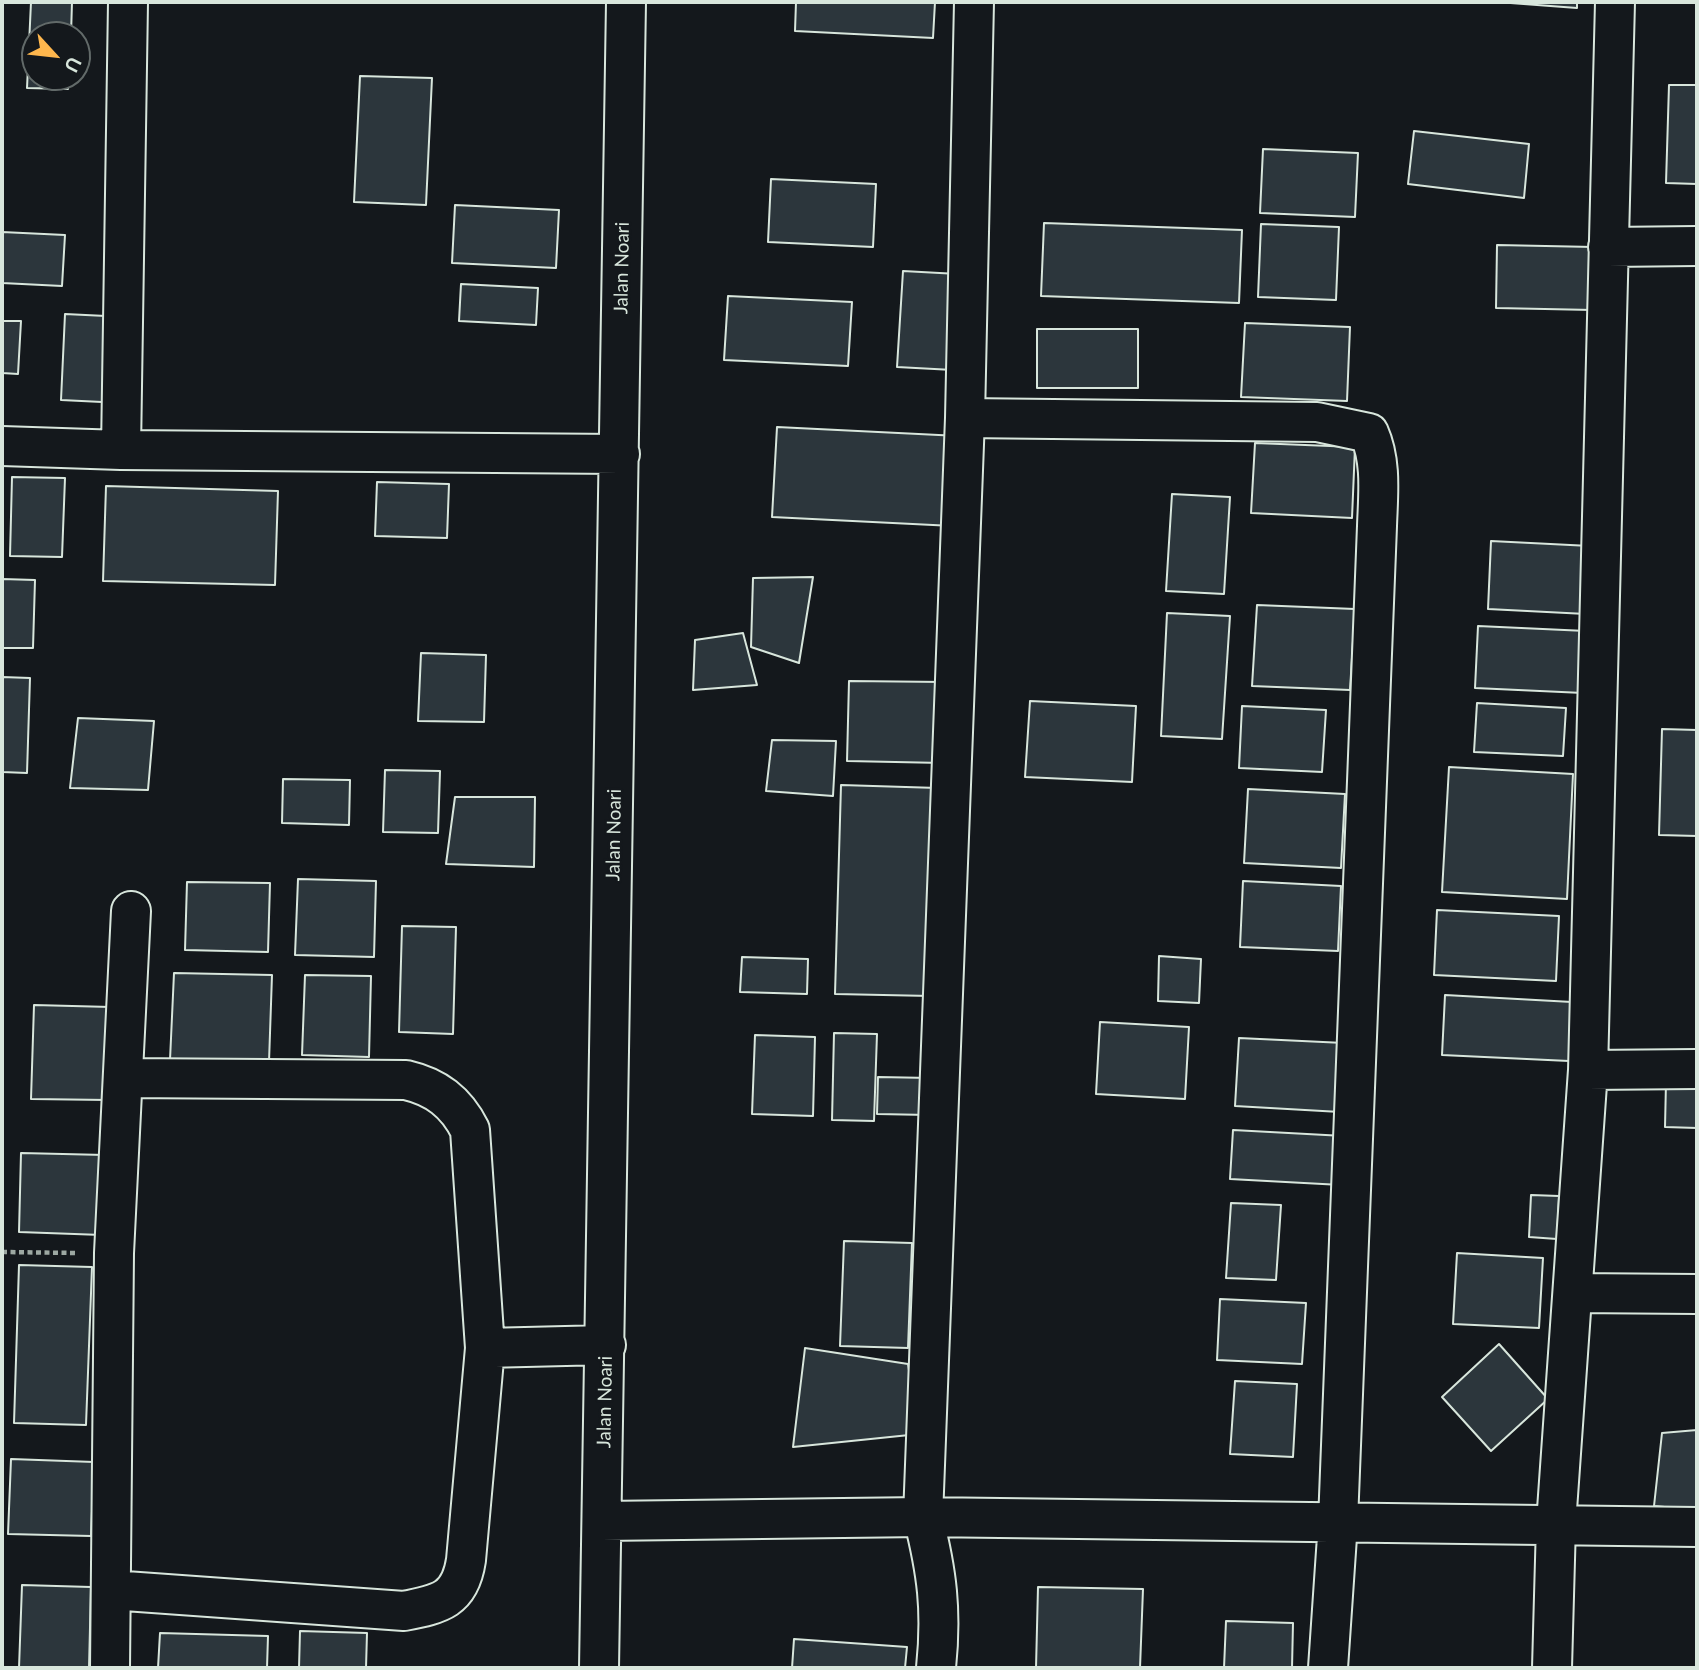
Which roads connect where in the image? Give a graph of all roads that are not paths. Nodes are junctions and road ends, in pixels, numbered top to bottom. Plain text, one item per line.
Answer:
1 (128, 2) edge
2 (626, 2) edge
3 (974, 2) edge
4 (1615, 2) edge
5 (1697, 246) edge
6 (1608, 247) junction
7 (965, 418) junction
8 (2, 446) edge
9 (121, 450) junction
10 (620, 454) junction
11 (131, 911) dead end
12 (1697, 1069) edge
13 (1588, 1070) junction
14 (125, 1078) junction
15 (1573, 1293) junction
16 (1697, 1294) edge
17 (606, 1345) junction
18 (485, 1348) junction
19 (923, 1517) junction
20 (602, 1521) junction
21 (1338, 1522) junction
22 (1556, 1524) junction
23 (1697, 1527) edge
24 (111, 1590) junction
25 (110, 1668) edge
26 (599, 1668) edge
27 (936, 1668) edge
28 (1328, 1668) edge
29 (1552, 1668) edge

1 - 9 street
2 - 10 street, Jalan Noari
3 - 7 street
4 - 6 street
5 - 6 street
6 - 13 street
7 - 19 street
7 - 21 street
8 - 9 street
9 - 10 street
10 - 17 street, Jalan Noari
11 - 14 street
12 - 13 street
13 - 15 street
14 - 18 street
14 - 24 street
15 - 16 street
15 - 22 street
17 - 18 street
17 - 20 street, Jalan Noari
18 - 24 street
19 - 20 street
19 - 21 street
19 - 27 street
20 - 26 street, Jalan Noari
21 - 22 street
21 - 28 street
22 - 23 street
22 - 29 street
24 - 25 street

